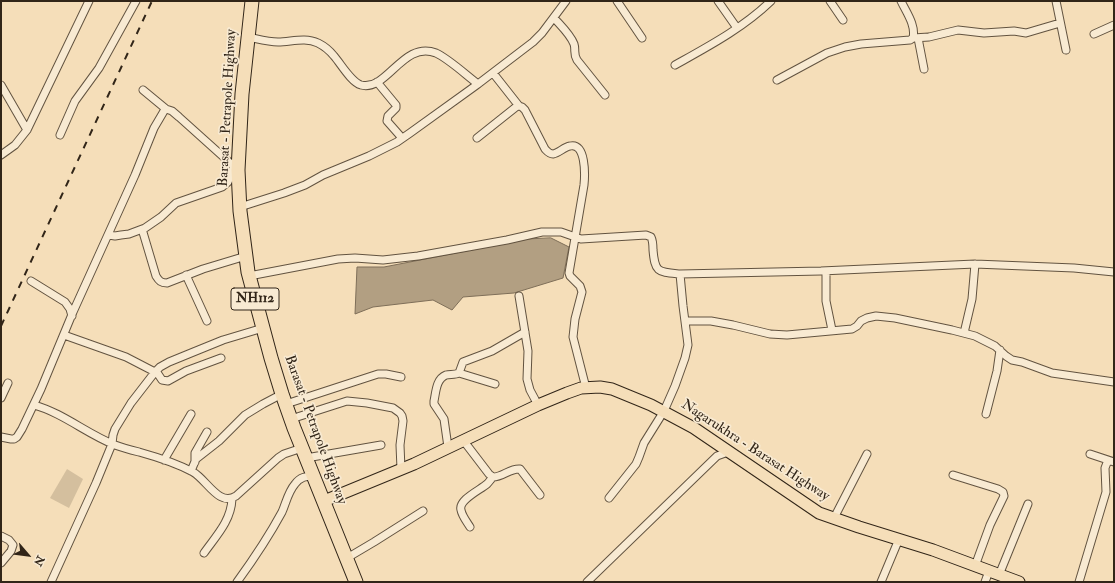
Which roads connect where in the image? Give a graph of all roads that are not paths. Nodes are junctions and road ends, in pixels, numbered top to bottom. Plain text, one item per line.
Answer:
1 (89, 1) edge
2 (136, 1) edge
3 (252, 1) edge
4 (566, 1) edge
5 (617, 1) edge
6 (718, 1) edge
7 (771, 1) edge
8 (830, 1) edge
9 (901, 1) edge
10 (1056, 1) edge
11 (554, 18) junction
12 (843, 20) dead end
13 (1060, 23) junction
14 (1114, 25) edge
15 (737, 28) junction
16 (1094, 34) dead end
17 (248, 37) junction
18 (642, 38) dead end
19 (916, 38) junction
20 (1066, 50) dead end
21 (675, 65) dead end
22 (924, 69) dead end
23 (493, 73) junction
24 (777, 80) dead end
25 (377, 82) junction
26 (478, 84) junction
27 (1, 85) edge
28 (143, 90) dead end
29 (605, 95) dead end
30 (519, 106) junction
31 (166, 109) junction
32 (27, 130) junction
33 (60, 135) dead end
34 (402, 138) junction
35 (477, 138) dead end
36 (1, 155) edge
37 (236, 168) junction
38 (240, 207) junction
39 (142, 229) junction
40 (108, 235) junction
41 (575, 237) junction
42 (246, 256) junction
43 (974, 264) junction
44 (826, 270) junction
45 (1114, 272) edge
46 (680, 274) junction
47 (186, 276) junction
48 (249, 276) junction
49 (31, 281) dead end
50 (519, 296) dead end
51 (72, 316) junction
52 (207, 321) dead end
53 (685, 321) junction
54 (263, 328) junction
55 (832, 330) junction
56 (525, 332) junction
57 (964, 333) junction
58 (64, 335) junction
59 (1000, 350) junction
60 (221, 358) dead end
61 (155, 372) junction
62 (459, 373) junction
63 (401, 377) dead end
64 (1114, 382) edge
65 (8, 383) dead end
66 (495, 384) dead end
67 (586, 388) junction
68 (1, 398) edge
69 (284, 399) junction
70 (34, 405) junction
71 (538, 405) junction
72 (664, 411) junction
73 (191, 414) dead end
74 (986, 414) dead end
75 (291, 419) junction
76 (207, 432) dead end
77 (1, 437) edge
78 (463, 440) junction
79 (112, 444) junction
80 (381, 445) dead end
81 (448, 448) junction
82 (722, 451) junction
83 (304, 453) junction
84 (867, 454) dead end
85 (1090, 454) dead end
86 (164, 460) junction
87 (1111, 461) edge
88 (194, 463) junction
89 (402, 469) junction
90 (191, 472) junction
91 (953, 475) dead end
92 (314, 476) junction
93 (492, 476) junction
94 (540, 495) dead end
95 (609, 498) dead end
96 (232, 499) junction
97 (324, 501) junction
98 (1028, 504) dead end
99 (423, 511) dead end
100 (834, 518) junction
101 (470, 527) dead end
102 (1, 536) edge
103 (899, 539) junction
104 (204, 553) dead end
105 (346, 558) junction
106 (1, 564) edge
107 (975, 566) junction
108 (994, 573) junction
109 (51, 582) edge
110 (237, 582) edge
111 (356, 582) edge
112 (587, 582) edge
113 (881, 582) edge
114 (985, 582) edge
115 (1019, 582) edge
116 (1079, 582) edge

1 - 32 street
2 - 33 street
3 - 17 highway, Barasat - Petrapole Highway / NH112
4 - 11 street
5 - 18 street
6 - 15 street
7 - 15 street
8 - 12 street
9 - 19 street
10 - 13 street
11 - 23 street
11 - 29 street
13 - 19 street
13 - 20 street
14 - 16 street
15 - 21 street
17 - 25 street
17 - 37 highway, Barasat - Petrapole Highway / NH112
19 - 22 street
19 - 24 street
23 - 26 street
23 - 30 street
25 - 26 street
25 - 34 street
26 - 34 street
27 - 32 street
28 - 31 street
30 - 35 street
30 - 41 street
31 - 37 street
31 - 40 street
32 - 36 street
34 - 38 street
37 - 38 highway, Barasat - Petrapole Highway / NH112
37 - 39 street
38 - 42 highway, Barasat - Petrapole Highway / NH112
39 - 40 street
39 - 47 street
40 - 51 street
41 - 46 street
41 - 48 street
41 - 67 street
42 - 47 street
42 - 48 highway, Barasat - Petrapole Highway / NH112
43 - 44 street
43 - 45 street
43 - 57 street
44 - 46 street
44 - 55 street
46 - 53 street
47 - 52 street
48 - 54 highway, Barasat - Petrapole Highway / NH112
49 - 51 street
50 - 56 street
51 - 58 street
53 - 55 street
53 - 72 street
54 - 61 street
54 - 69 highway, Barasat - Petrapole Highway / NH112
55 - 57 street
56 - 62 street
56 - 71 street
57 - 59 street
58 - 61 street
58 - 70 street
59 - 64 street
59 - 74 street
60 - 61 street
61 - 79 street
62 - 66 street
62 - 81 street
63 - 69 street
65 - 68 street
67 - 71 main road, Nagarukhra - Barasat Highway
67 - 72 main road, Nagarukhra - Barasat Highway
69 - 75 highway, Barasat - Petrapole Highway / NH112
69 - 88 street
70 - 77 street
70 - 79 street
71 - 78 main road, Nagarukhra - Barasat Highway
72 - 82 main road, Nagarukhra - Barasat Highway
72 - 95 street
73 - 86 street
75 - 83 highway, Barasat - Petrapole Highway / NH112
75 - 89 street
76 - 88 street
78 - 81 main road, Nagarukhra - Barasat Highway
78 - 93 street
79 - 86 street
79 - 109 street
80 - 83 street
81 - 89 main road, Nagarukhra - Barasat Highway
82 - 100 main road, Nagarukhra - Barasat Highway
82 - 112 street
83 - 92 highway, Barasat - Petrapole Highway / NH112
83 - 96 street
84 - 100 street
85 - 87 street
86 - 90 street
87 - 116 street
88 - 90 street
89 - 97 main road, Nagarukhra - Barasat Highway
90 - 96 street
91 - 107 street
92 - 97 highway, Barasat - Petrapole Highway / NH112
92 - 110 street
93 - 94 street
93 - 101 street
96 - 104 street
97 - 105 highway, Barasat - Petrapole Highway / NH112
98 - 108 street
99 - 105 street
100 - 103 main road, Nagarukhra - Barasat Highway
102 - 106 street
103 - 107 main road, Nagarukhra - Barasat Highway
103 - 113 street
105 - 111 highway, Barasat - Petrapole Highway / NH112
107 - 108 main road, Nagarukhra - Barasat Highway
108 - 114 street
108 - 115 main road, Nagarukhra - Barasat Highway

